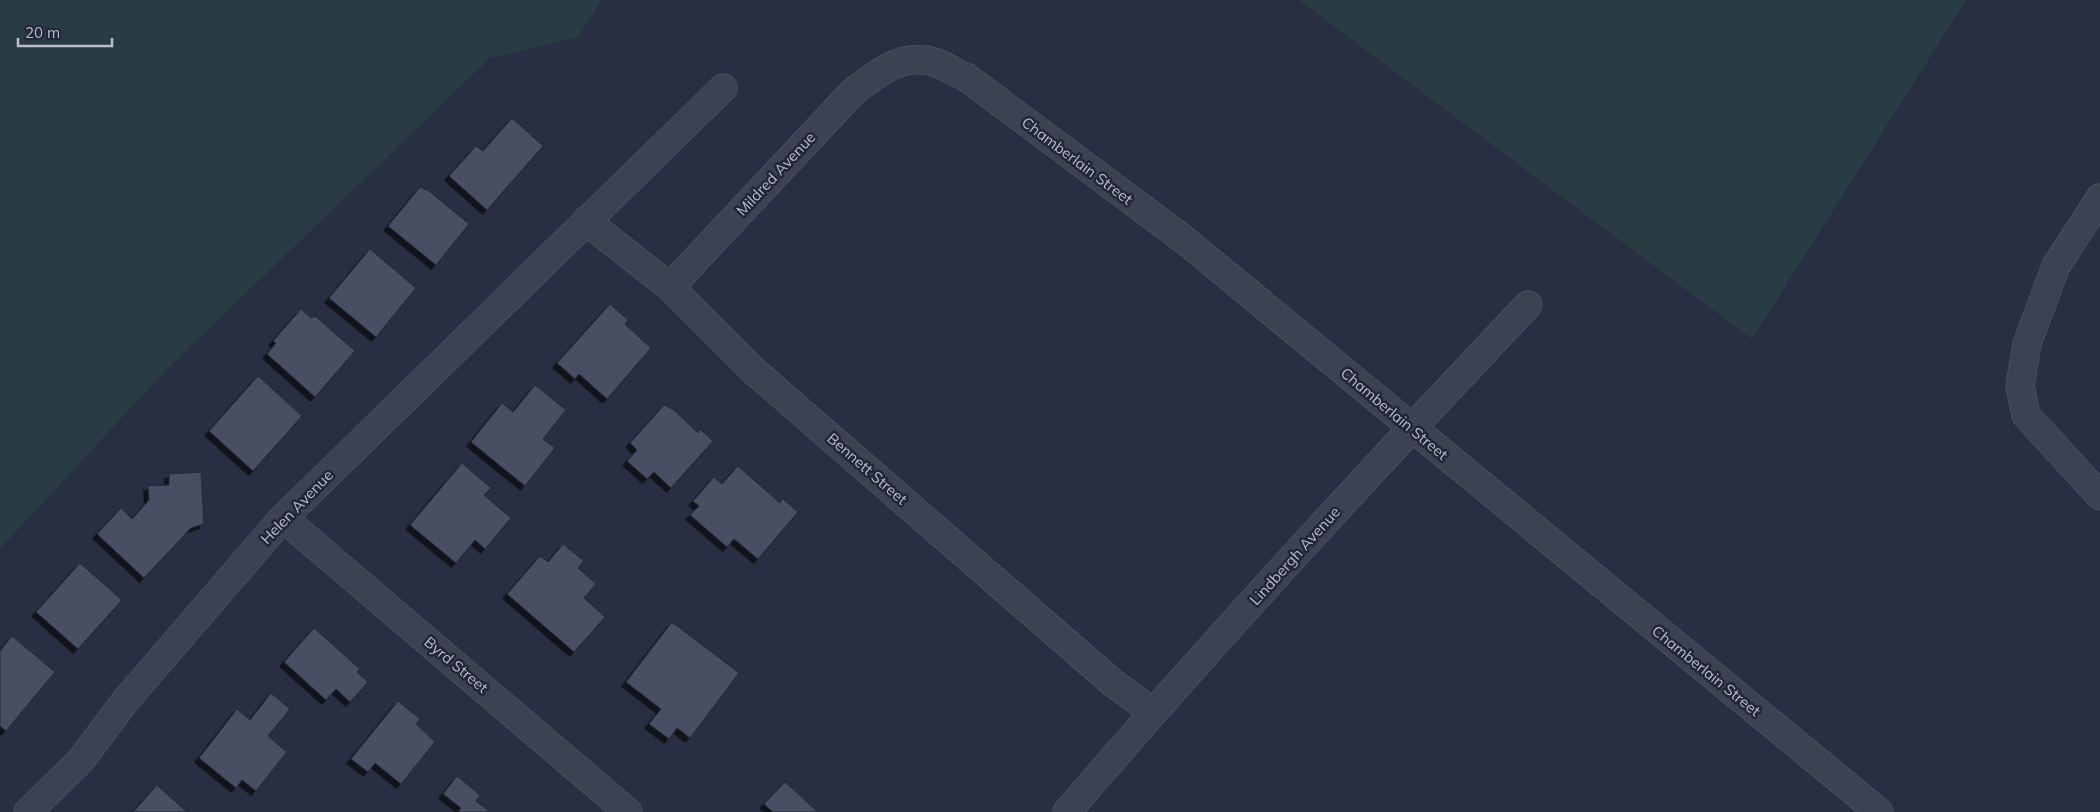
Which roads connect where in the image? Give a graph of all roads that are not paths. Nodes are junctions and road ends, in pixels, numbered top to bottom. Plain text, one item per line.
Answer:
1 (887, 67) joint
2 (722, 88) dead end
3 (2100, 198) edge
4 (586, 221) junction
5 (670, 287) junction
6 (1528, 305) dead end
7 (1411, 428) junction
8 (2100, 496) edge
9 (283, 518) junction
10 (1153, 712) junction
11 (28, 812) edge
12 (628, 812) edge
13 (1067, 812) edge
14 (1879, 812) edge

1 - 5 street, Mildred Avenue
1 - 7 street, Chamberlain Street
2 - 4 street, Helen Avenue
3 - 8 street
4 - 5 street, Bennett Street
4 - 9 street, Helen Avenue
5 - 10 street, Bennett Street
6 - 7 street, Lindbergh Avenue
7 - 10 street, Lindbergh Avenue
7 - 14 street, Chamberlain Street
9 - 11 street, Helen Avenue
9 - 12 street, Byrd Street
10 - 13 street, Lindbergh Avenue

